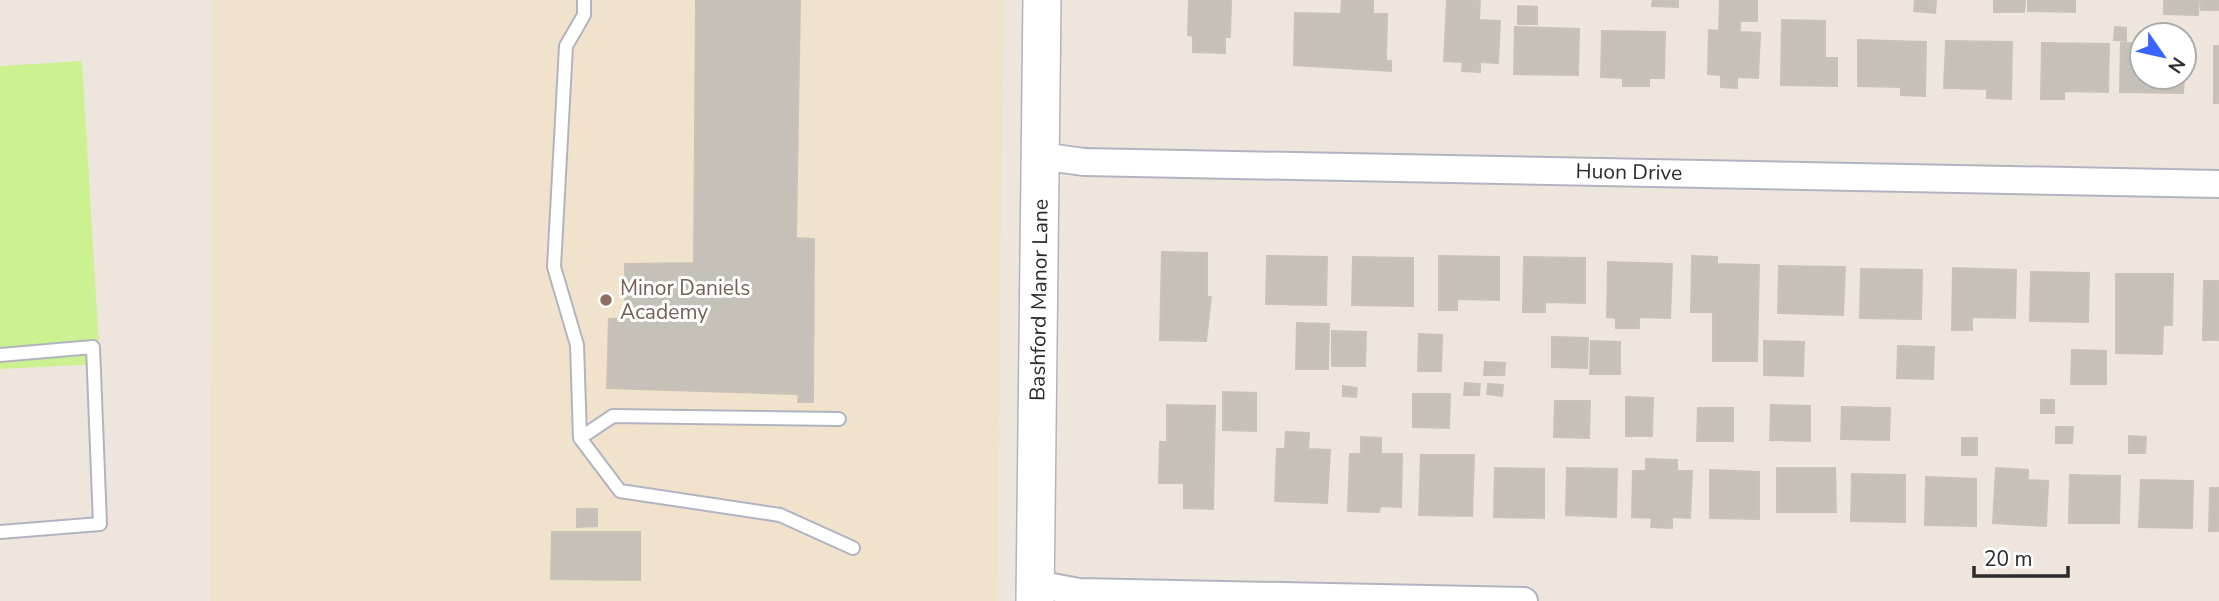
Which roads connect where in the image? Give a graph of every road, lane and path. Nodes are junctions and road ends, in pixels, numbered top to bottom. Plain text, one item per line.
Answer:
1 (584, 0) edge
2 (1042, 0) edge
3 (1040, 156) junction
4 (2219, 184) edge
5 (0, 355) edge
6 (839, 419) dead end
7 (580, 438) junction
8 (0, 532) edge
9 (853, 548) dead end
10 (1035, 592) edge
11 (1524, 601) edge

1 - 7 lane
2 - 3 street, Bashford Manor Lane
3 - 4 street, Huon Drive
3 - 10 street, Bashford Manor Lane
5 - 8 lane
6 - 7 lane
7 - 9 lane
10 - 11 street

